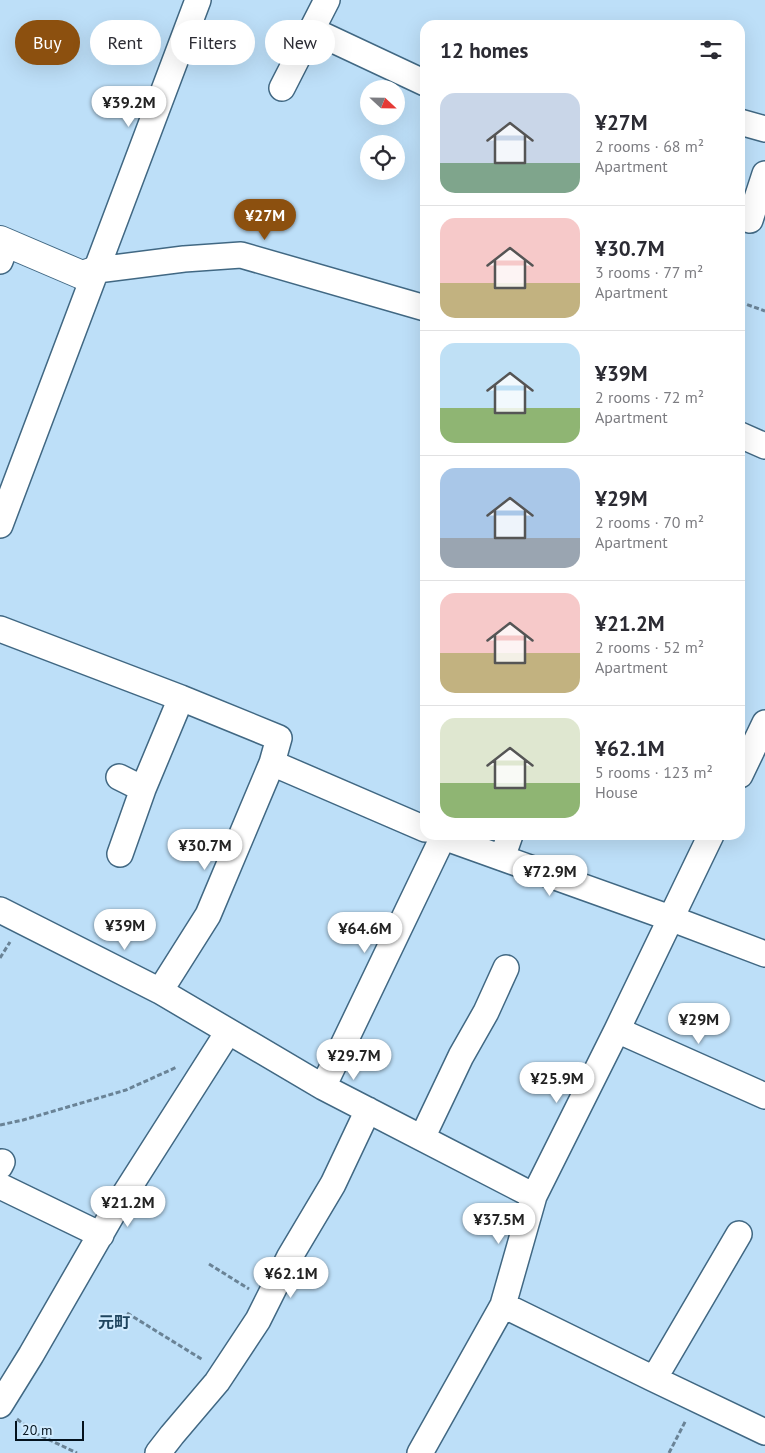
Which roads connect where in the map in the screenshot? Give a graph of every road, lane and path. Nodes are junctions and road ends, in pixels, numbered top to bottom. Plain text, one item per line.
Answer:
1 (198, 0) edge
2 (327, 0) edge
3 (317, 20) edge
4 (335, 41) edge
5 (294, 65) edge
6 (420, 81) edge
7 (282, 88) dead end
8 (745, 123) edge
9 (765, 129) edge
10 (765, 174) edge
11 (745, 218) edge
12 (2, 248) edge
13 (97, 270) junction
14 (745, 304) edge
15 (420, 307) edge
16 (765, 311) edge
17 (745, 437) edge
18 (765, 446) edge
19 (0, 525) edge
20 (0, 629) edge
21 (181, 698) junction
22 (763, 731) edge
23 (272, 763) junction
24 (745, 765) edge
25 (118, 777) dead end
26 (143, 789) junction
27 (420, 827) edge
28 (432, 840) edge
29 (452, 840) edge
30 (508, 840) edge
31 (709, 840) edge
32 (120, 854) dead end
33 (502, 858) junction
34 (0, 910) edge
35 (670, 918) junction
36 (765, 954) edge
37 (506, 968) dead end
38 (160, 991) junction
39 (617, 1030) junction
40 (228, 1032) junction
41 (180, 1066) dead end
42 (323, 1087) junction
43 (765, 1096) edge
44 (368, 1110) junction
45 (0, 1125) edge
46 (422, 1138) junction
47 (1, 1171) edge
48 (534, 1196) junction
49 (739, 1234) dead end
50 (101, 1235) junction
51 (209, 1264) dead end
52 (268, 1301) junction
53 (503, 1304) junction
54 (126, 1313) dead end
55 (224, 1372) junction
56 (654, 1379) junction
57 (697, 1400) junction
58 (7, 1411) edge
59 (765, 1432) edge
60 (77, 1453) edge
61 (158, 1453) edge
62 (420, 1453) edge
63 (669, 1453) edge

1 - 13 street
2 - 3 street
4 - 6 street
5 - 7 street
8 - 9 street
10 - 11 street
12 - 13 street
13 - 15 street
13 - 19 street
14 - 16 path
17 - 18 street
20 - 21 street
21 - 23 street
21 - 26 street
22 - 24 street
23 - 27 street
23 - 38 street
25 - 26 street
26 - 32 street
28 - 42 street
29 - 33 street
30 - 33 street
31 - 35 street
33 - 35 street
34 - 38 street
35 - 36 street
35 - 39 street
37 - 46 street
38 - 40 street
39 - 43 street
39 - 48 street
40 - 42 street
40 - 50 street
41 - 45 path
42 - 44 street
44 - 46 street
44 - 52 street
46 - 48 street
47 - 50 street
48 - 53 street
49 - 56 street
50 - 58 street
51 - 52 path
52 - 55 street
53 - 56 street
53 - 62 street
54 - 55 path
55 - 61 street
56 - 57 street
57 - 59 street
57 - 63 path
58 - 60 path

